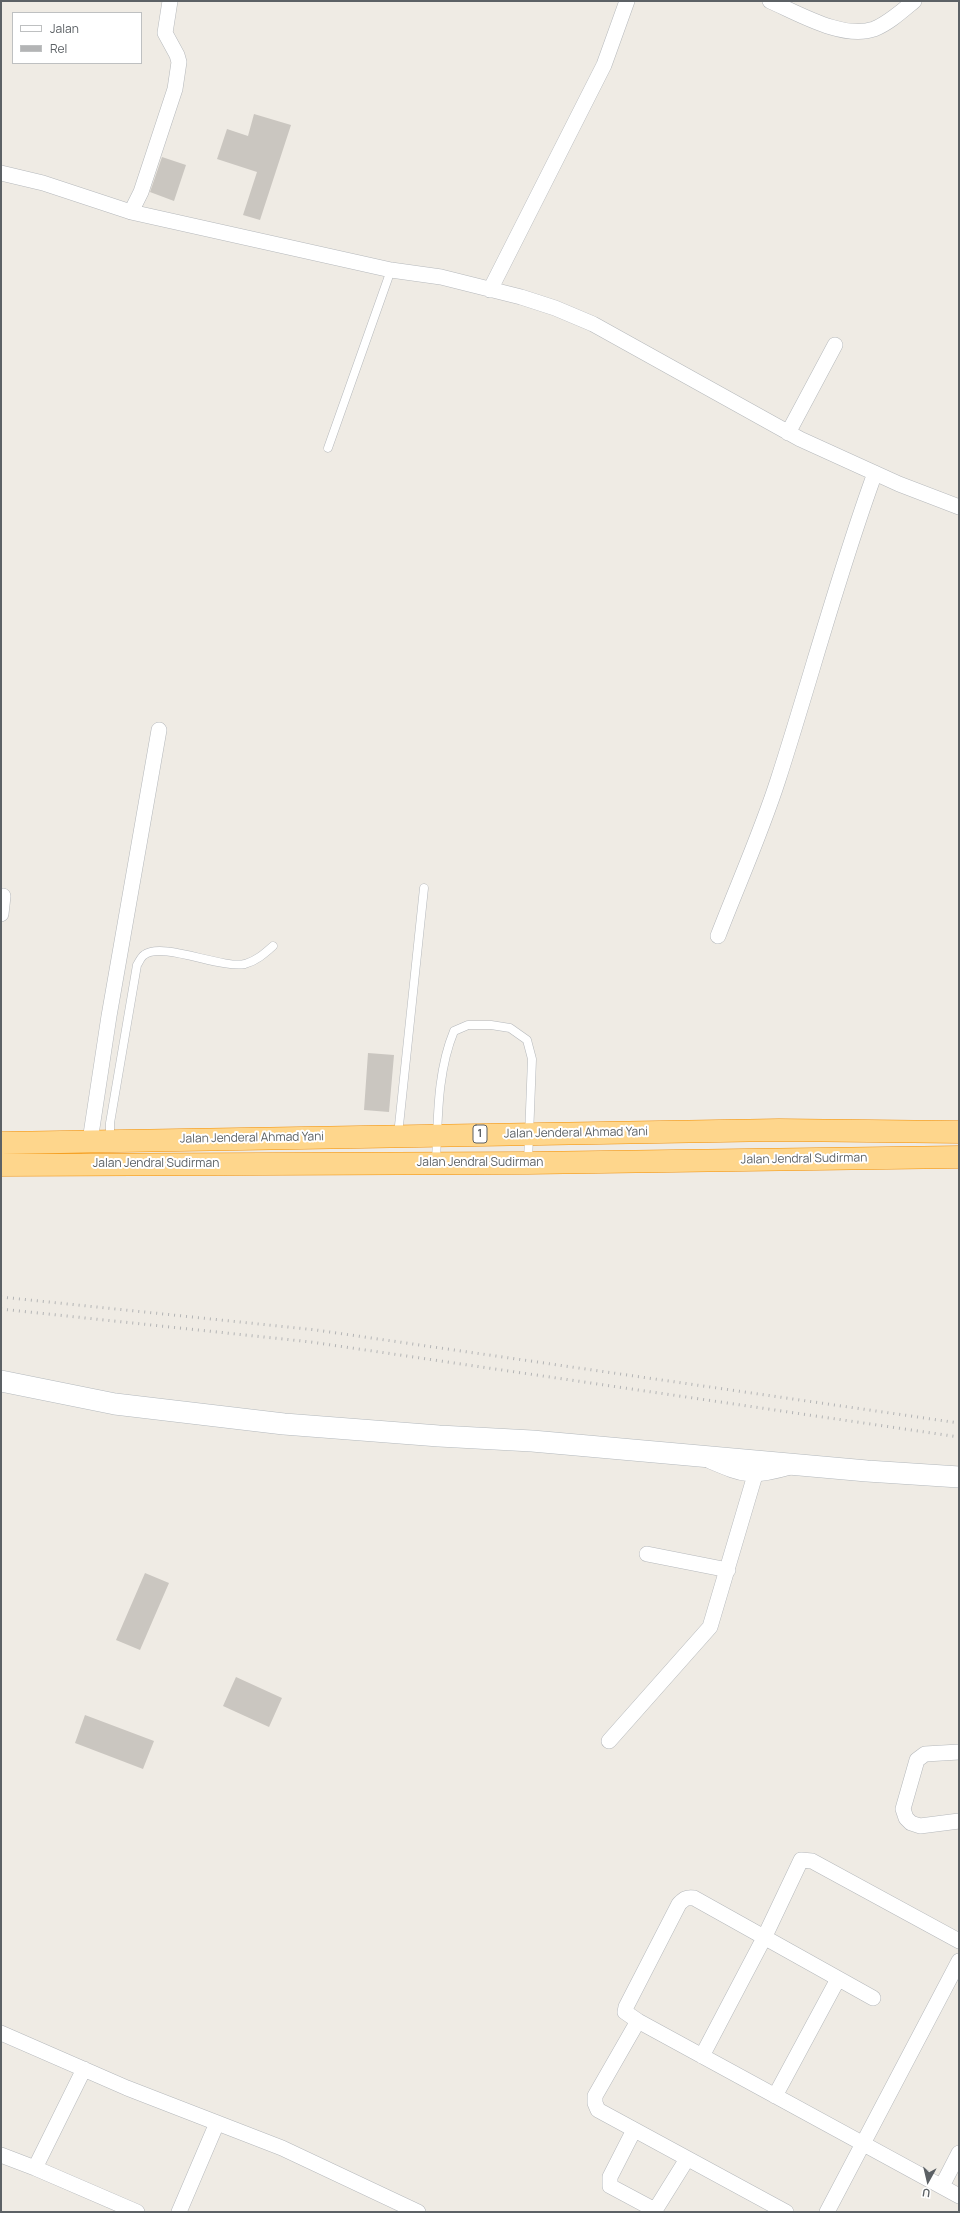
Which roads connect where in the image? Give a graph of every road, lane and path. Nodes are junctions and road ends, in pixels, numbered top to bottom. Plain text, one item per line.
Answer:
1 (170, 1) edge
2 (626, 1) edge
3 (770, 1) edge
4 (914, 1) edge
5 (1, 173) edge
6 (131, 212) junction
7 (392, 270) junction
8 (490, 290) junction
9 (835, 345) dead end
10 (788, 433) junction
11 (328, 448) dead end
12 (874, 473) junction
13 (959, 507) edge
14 (159, 730) dead end
15 (424, 888) dead end
16 (3, 896) dead end
17 (1, 914) edge
18 (718, 936) dead end
19 (273, 946) dead end
20 (959, 1132) edge
21 (531, 1134) junction
22 (437, 1135) junction
23 (398, 1136) junction
24 (100, 1141) junction
25 (1, 1143) edge
26 (959, 1157) edge
27 (436, 1163) junction
28 (528, 1163) junction
29 (1, 1165) edge
30 (1, 1381) edge
31 (698, 1456) junction
32 (798, 1465) junction
33 (755, 1475) junction
34 (959, 1477) edge
35 (647, 1554) dead end
36 (728, 1570) junction
37 (609, 1741) dead end
38 (959, 1752) edge
39 (959, 1821) edge
40 (764, 1938) junction
41 (959, 1941) edge
42 (959, 1961) edge
43 (838, 1978) junction
44 (873, 1998) dead end
45 (638, 2021) junction
46 (1, 2033) edge
47 (702, 2056) junction
48 (84, 2069) junction
49 (775, 2096) junction
50 (217, 2123) junction
51 (634, 2130) junction
52 (863, 2143) junction
53 (959, 2153) edge
54 (1, 2155) edge
55 (687, 2159) junction
56 (34, 2168) junction
57 (942, 2186) junction
58 (959, 2196) edge
59 (655, 2211) edge
60 (137, 2212) edge
61 (179, 2212) edge
62 (418, 2212) edge
63 (786, 2212) edge
64 (827, 2212) edge

1 - 6 street
2 - 8 street
3 - 4 street
5 - 6 street
6 - 7 street
7 - 8 street
7 - 11 lane
8 - 10 street
9 - 10 street
10 - 12 street
12 - 13 street
12 - 18 street
14 - 24 street
15 - 23 lane
16 - 17 street
19 - 24 lane
20 - 21 highway, Jalan Jenderal Ahmad Yani / 1
21 - 22 highway, Jalan Jenderal Ahmad Yani / 1
21 - 22 lane
21 - 28 lane
22 - 23 highway, Jalan Jenderal Ahmad Yani / 1
22 - 27 lane
23 - 24 highway, Jalan Jenderal Ahmad Yani / 1
24 - 25 highway, Jalan Jenderal Ahmad Yani / 1
26 - 28 highway, Jalan Jendral Sudirman
27 - 28 highway, Jalan Jendral Sudirman
27 - 29 highway, Jalan Jendral Sudirman
30 - 31 street
31 - 32 street
31 - 33 street
32 - 33 street
32 - 34 street
33 - 36 street
35 - 36 street
36 - 37 street
38 - 39 street
40 - 41 street
40 - 43 street
40 - 45 street
40 - 47 street
42 - 52 street
43 - 44 street
43 - 49 street
45 - 47 street
45 - 51 street
46 - 48 street
47 - 49 street
48 - 50 street
48 - 56 street
49 - 52 street
50 - 61 street
50 - 62 street
51 - 55 street
51 - 59 street
52 - 57 street
52 - 64 street
53 - 57 street
54 - 56 street
55 - 59 street
55 - 63 street
56 - 60 street
57 - 58 street

